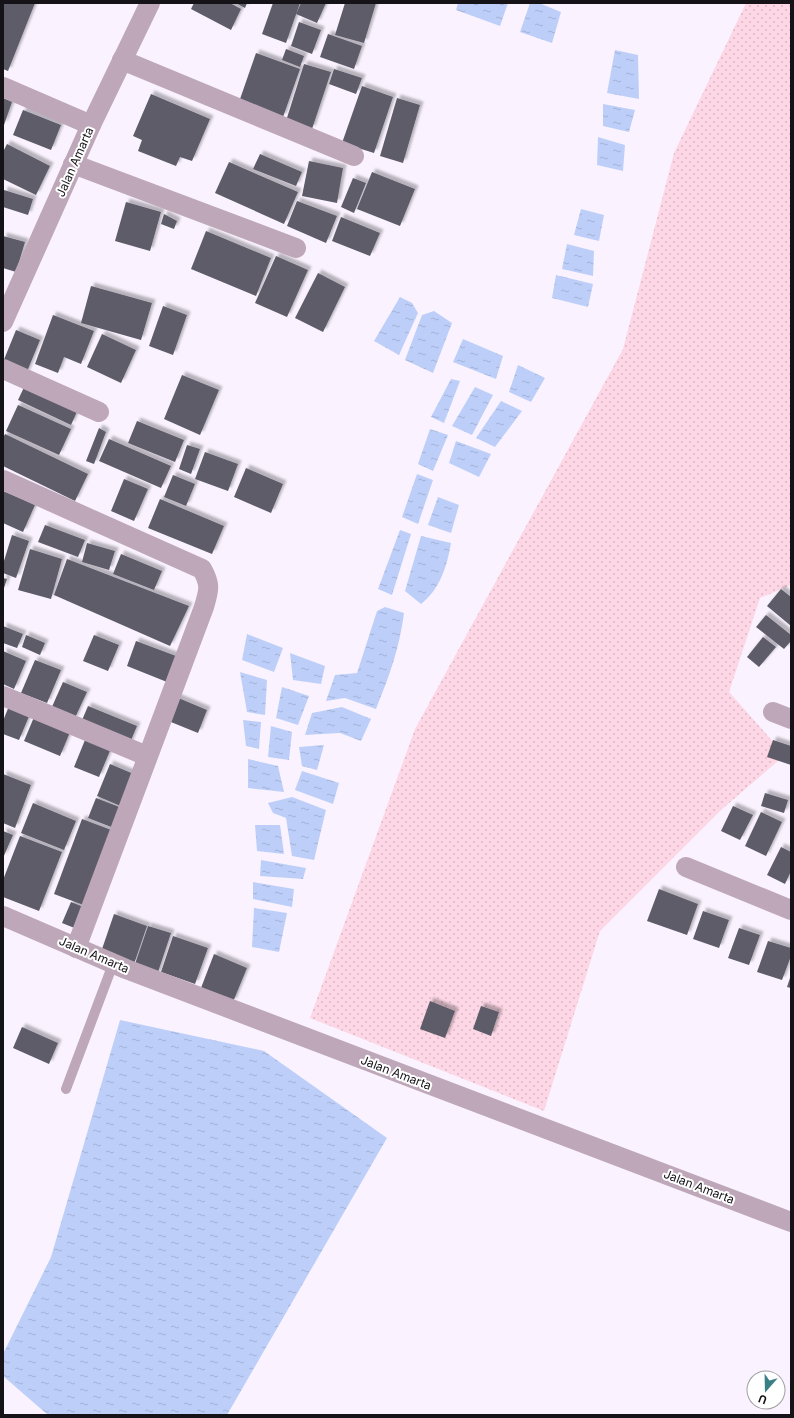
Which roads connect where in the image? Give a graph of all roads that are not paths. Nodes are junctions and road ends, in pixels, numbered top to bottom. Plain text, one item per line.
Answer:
1 (150, 3) edge
2 (122, 60) junction
3 (3, 87) edge
4 (91, 125) junction
5 (354, 156) dead end
6 (73, 164) junction
7 (296, 248) dead end
8 (3, 322) edge
9 (3, 369) edge
10 (99, 412) dead end
11 (3, 480) edge
12 (3, 696) edge
13 (147, 756) junction
14 (686, 867) dead end
15 (791, 910) edge
16 (3, 916) edge
17 (76, 948) junction
18 (120, 967) junction
19 (66, 1089) dead end
20 (791, 1222) edge

1 - 2 street, Jalan Amarta
2 - 4 street, Jalan Amarta
2 - 5 street
3 - 4 street
4 - 6 street, Jalan Amarta
6 - 7 street
6 - 8 street, Jalan Amarta
9 - 10 street
11 - 13 street
12 - 13 street
13 - 17 street
14 - 15 street
16 - 17 street, Jalan Amarta
17 - 18 street, Jalan Amarta
18 - 19 lane
18 - 20 street, Jalan Amarta

